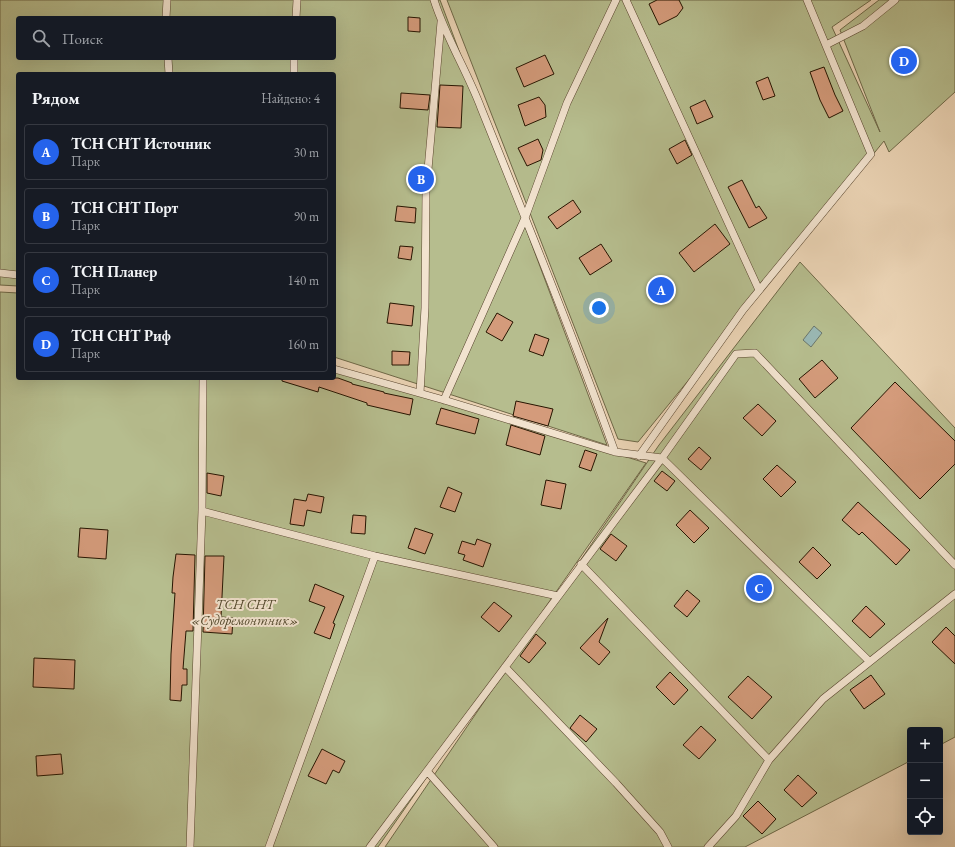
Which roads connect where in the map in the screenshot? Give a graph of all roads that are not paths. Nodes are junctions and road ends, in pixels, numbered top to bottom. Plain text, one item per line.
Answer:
1 (167, 0) edge
2 (297, 0) edge
3 (434, 0) edge
4 (616, 0) edge
5 (626, 0) edge
6 (807, 0) edge
7 (895, 0) edge
8 (166, 16) edge
9 (296, 16) edge
10 (441, 22) junction
11 (826, 45) junction
12 (168, 60) edge
13 (294, 60) edge
14 (169, 72) edge
15 (294, 72) edge
16 (525, 218) junction
17 (0, 273) edge
18 (16, 275) edge
19 (759, 290) junction
20 (336, 370) edge
21 (202, 380) edge
22 (420, 393) junction
23 (444, 400) junction
24 (615, 452) junction
25 (639, 456) junction
26 (662, 458) junction
27 (202, 511) junction
28 (375, 556) junction
29 (581, 564) junction
30 (955, 565) edge
31 (955, 594) edge
32 (558, 596) junction
33 (869, 661) junction
34 (505, 667) junction
35 (769, 760) junction
36 (427, 771) junction
37 (190, 847) edge
38 (269, 847) edge
39 (370, 847) edge
40 (494, 847) edge
41 (668, 847) edge
42 (708, 847) edge

1 - 8 lane
2 - 9 lane
3 - 10 lane
4 - 16 lane
5 - 19 lane
6 - 11 lane
7 - 11 lane
10 - 16 lane
10 - 22 lane
11 - 19 lane
12 - 14 lane
13 - 15 lane
16 - 23 lane
16 - 24 lane
17 - 18 lane
19 - 25 lane
20 - 22 lane
21 - 27 lane
22 - 23 lane
23 - 24 lane
24 - 25 lane
25 - 26 lane
26 - 29 lane
26 - 30 lane
26 - 33 lane
27 - 28 lane
27 - 37 lane
28 - 32 lane
28 - 38 lane
29 - 32 lane
29 - 35 lane
31 - 33 lane
32 - 34 lane
33 - 35 lane
34 - 36 lane
34 - 41 lane
35 - 42 lane
36 - 39 lane
36 - 40 lane

